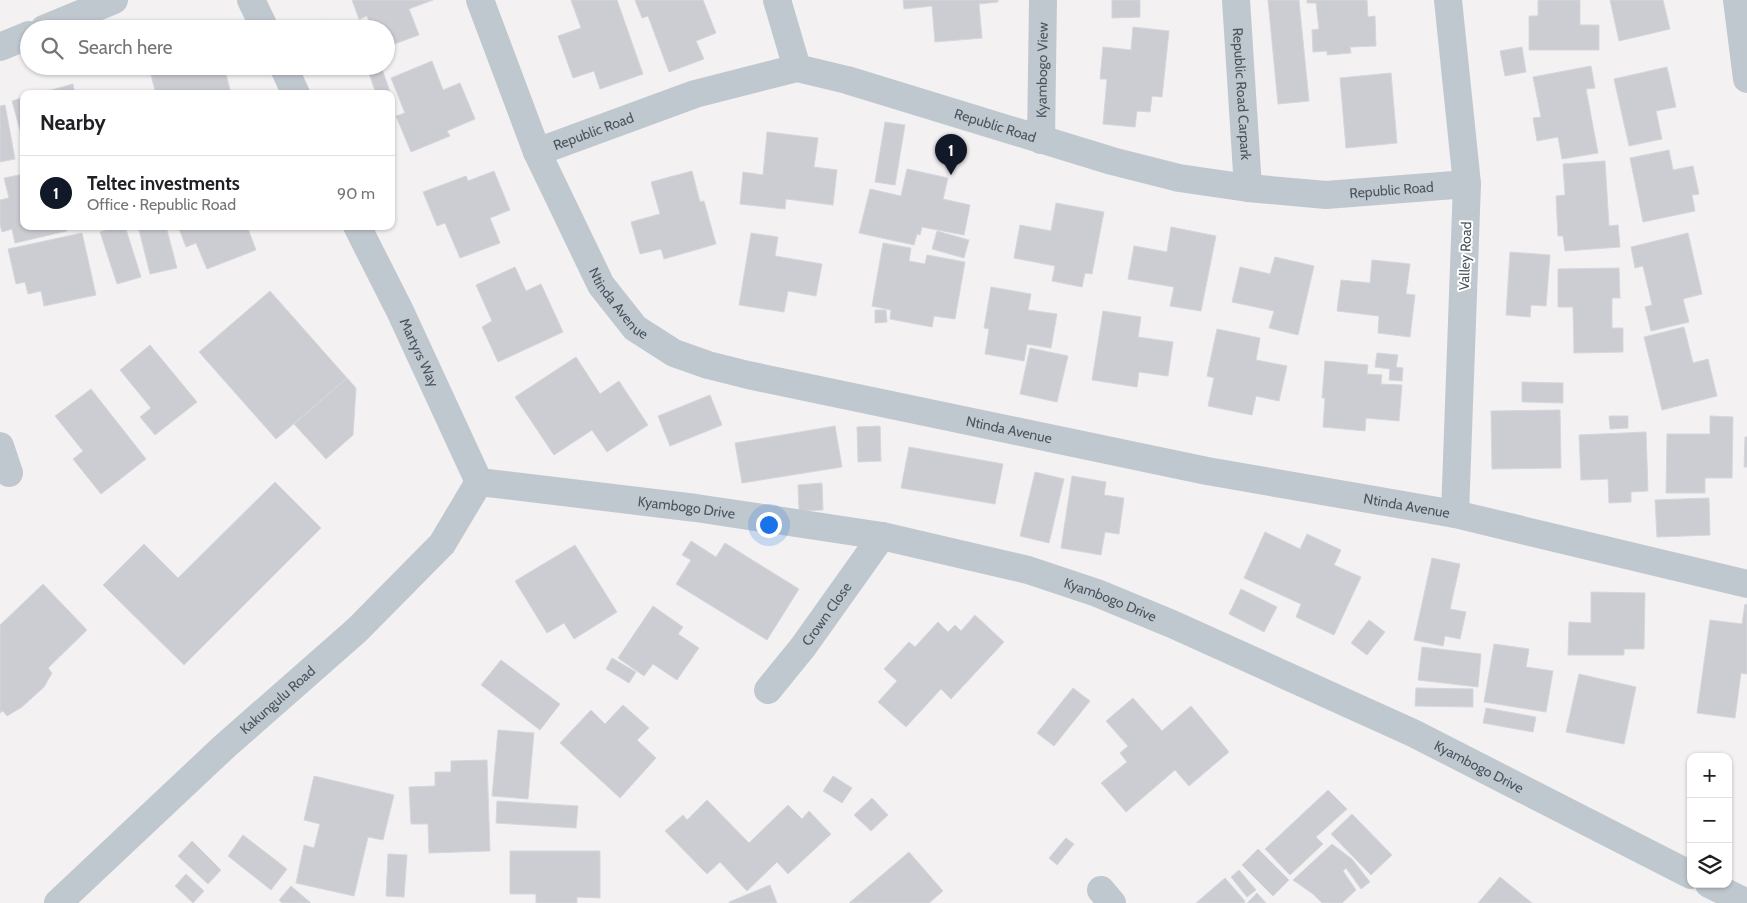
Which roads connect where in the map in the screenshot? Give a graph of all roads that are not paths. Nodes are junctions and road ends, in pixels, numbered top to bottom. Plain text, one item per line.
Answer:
1 (114, 0) edge
2 (251, 0) edge
3 (480, 0) edge
4 (777, 0) edge
5 (1043, 0) edge
6 (1236, 0) edge
7 (1448, 0) edge
8 (1737, 0) edge
9 (66, 20) edge
10 (261, 20) edge
11 (20, 39) edge
12 (0, 47) edge
13 (797, 68) junction
14 (287, 75) edge
15 (1747, 79) edge
16 (294, 90) edge
17 (1041, 140) junction
18 (537, 152) junction
19 (1467, 184) junction
20 (1248, 188) junction
21 (359, 230) edge
22 (0, 446) edge
23 (9, 473) dead end
24 (479, 482) junction
25 (1454, 514) junction
26 (882, 536) junction
27 (1747, 584) edge
28 (768, 690) dead end
29 (1687, 873) edge
30 (1717, 888) edge
31 (58, 903) edge
32 (1747, 903) edge

1 - 9 street
2 - 10 street
3 - 18 street, Ntinda Avenue
4 - 13 street
5 - 17 street, Kyambogo View
6 - 20 street, Republic Road Carpark
7 - 19 street, Valley Road
8 - 15 street
11 - 12 street
13 - 17 street, Republic Road
13 - 18 street, Republic Road
14 - 16 street
17 - 20 street, Republic Road
18 - 25 street, Ntinda Avenue
19 - 20 street, Republic Road
19 - 25 street, Valley Road
21 - 24 street, Martyrs Way
22 - 23 street
24 - 26 street, Kyambogo Drive
24 - 31 street, Kakungulu Road
25 - 27 street, Ntinda Avenue
26 - 28 street, Crown Close
26 - 29 street, Kyambogo Drive
30 - 32 street

